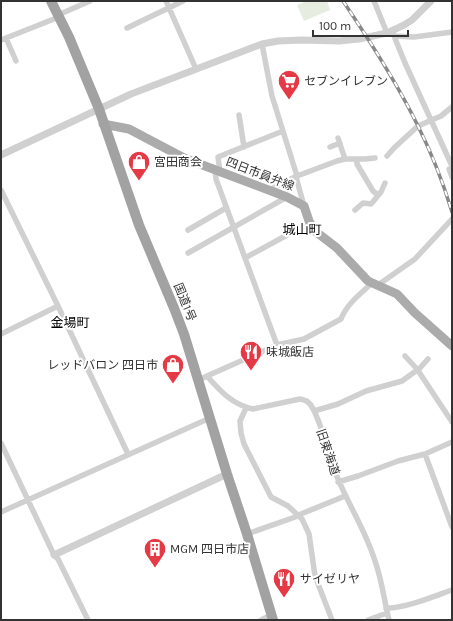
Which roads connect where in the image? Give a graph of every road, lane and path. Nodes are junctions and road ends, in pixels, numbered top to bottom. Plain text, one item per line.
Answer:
1 (51, 1) edge
2 (90, 1) edge
3 (166, 1) edge
4 (183, 1) edge
5 (374, 1) edge
6 (431, 1) edge
7 (169, 8) junction
8 (58, 16) junction
9 (127, 28) dead end
10 (452, 32) edge
11 (391, 33) junction
12 (4, 39) edge
13 (262, 44) junction
14 (16, 61) dead end
15 (196, 69) junction
16 (452, 107) edge
17 (99, 109) junction
18 (239, 114) dead end
19 (432, 120) junction
20 (103, 124) junction
21 (283, 131) junction
22 (244, 147) junction
23 (330, 147) dead end
24 (1, 155) edge
25 (388, 156) dead end
26 (375, 158) dead end
27 (345, 159) junction
28 (357, 159) junction
29 (452, 166) edge
30 (217, 171) junction
31 (297, 176) junction
32 (452, 177) edge
33 (385, 183) dead end
34 (1, 190) edge
35 (269, 190) junction
36 (378, 195) junction
37 (287, 196) junction
38 (304, 206) junction
39 (226, 208) junction
40 (355, 210) dead end
41 (452, 218) edge
42 (311, 225) junction
43 (234, 228) junction
44 (188, 230) dead end
45 (188, 253) dead end
46 (245, 258) junction
47 (375, 284) junction
48 (58, 306) junction
49 (1, 334) edge
50 (277, 345) junction
51 (452, 346) edge
52 (405, 356) dead end
53 (428, 359) dead end
54 (417, 369) junction
55 (203, 378) junction
56 (246, 408) junction
57 (314, 411) junction
58 (210, 418) junction
59 (452, 422) edge
60 (452, 442) edge
61 (1, 443) edge
62 (128, 454) junction
63 (425, 454) junction
64 (226, 474) junction
65 (338, 482) junction
66 (345, 496) junction
67 (28, 500) junction
68 (1, 512) edge
69 (299, 515) junction
70 (452, 527) edge
71 (247, 534) junction
72 (54, 555) junction
73 (452, 590) edge
74 (386, 610) junction
75 (272, 618) edge
76 (88, 620) edge
77 (261, 620) edge
78 (332, 620) edge
79 (368, 620) edge
80 (388, 620) edge

1 - 8 highway, 国道1号
2 - 8 street
3 - 7 street
4 - 7 street
5 - 11 street
6 - 11 street
7 - 9 street
7 - 15 street
8 - 12 street
8 - 17 highway, 国道1号
10 - 11 street
11 - 13 street
11 - 19 street
12 - 14 street
13 - 15 street
13 - 21 street
15 - 17 street
16 - 19 street
17 - 20 highway, 国道1号
17 - 24 street
18 - 22 street
19 - 25 street
19 - 29 street
20 - 30 main road, 四日市員弁線
20 - 55 highway, 国道1号
21 - 22 street
21 - 31 street
22 - 30 street
23 - 27 street
26 - 28 street
27 - 28 street
27 - 31 street
28 - 36 street
29 - 32 street
30 - 35 main road, 四日市員弁線
30 - 39 street
31 - 35 street
31 - 38 street
33 - 36 street
34 - 48 street
35 - 37 main road, 四日市員弁線
36 - 40 street
37 - 38 main road, 四日市員弁線
37 - 43 street
38 - 42 main road
39 - 43 street
39 - 44 street
41 - 47 street
42 - 46 street
42 - 47 main road
43 - 45 street
43 - 46 street
46 - 50 street
47 - 50 street
47 - 51 main road
48 - 49 street
48 - 62 street
50 - 55 street
52 - 54 street
53 - 54 street
54 - 57 street
54 - 59 street
55 - 56 street
55 - 58 highway, 国道1号
56 - 57 street
56 - 69 street
57 - 65 street, 旧東海道
58 - 62 street
58 - 64 highway, 国道1号
60 - 63 street
61 - 67 street
62 - 67 street
63 - 65 street
63 - 70 street
64 - 71 highway, 国道1号
64 - 72 street
65 - 66 street, 旧東海道
66 - 69 street
66 - 74 street, 旧東海道
67 - 68 street
67 - 72 street
69 - 71 street
69 - 78 street
71 - 75 highway, 国道1号
72 - 76 street
73 - 74 street
74 - 79 street
74 - 80 street, 旧東海道
75 - 77 street

